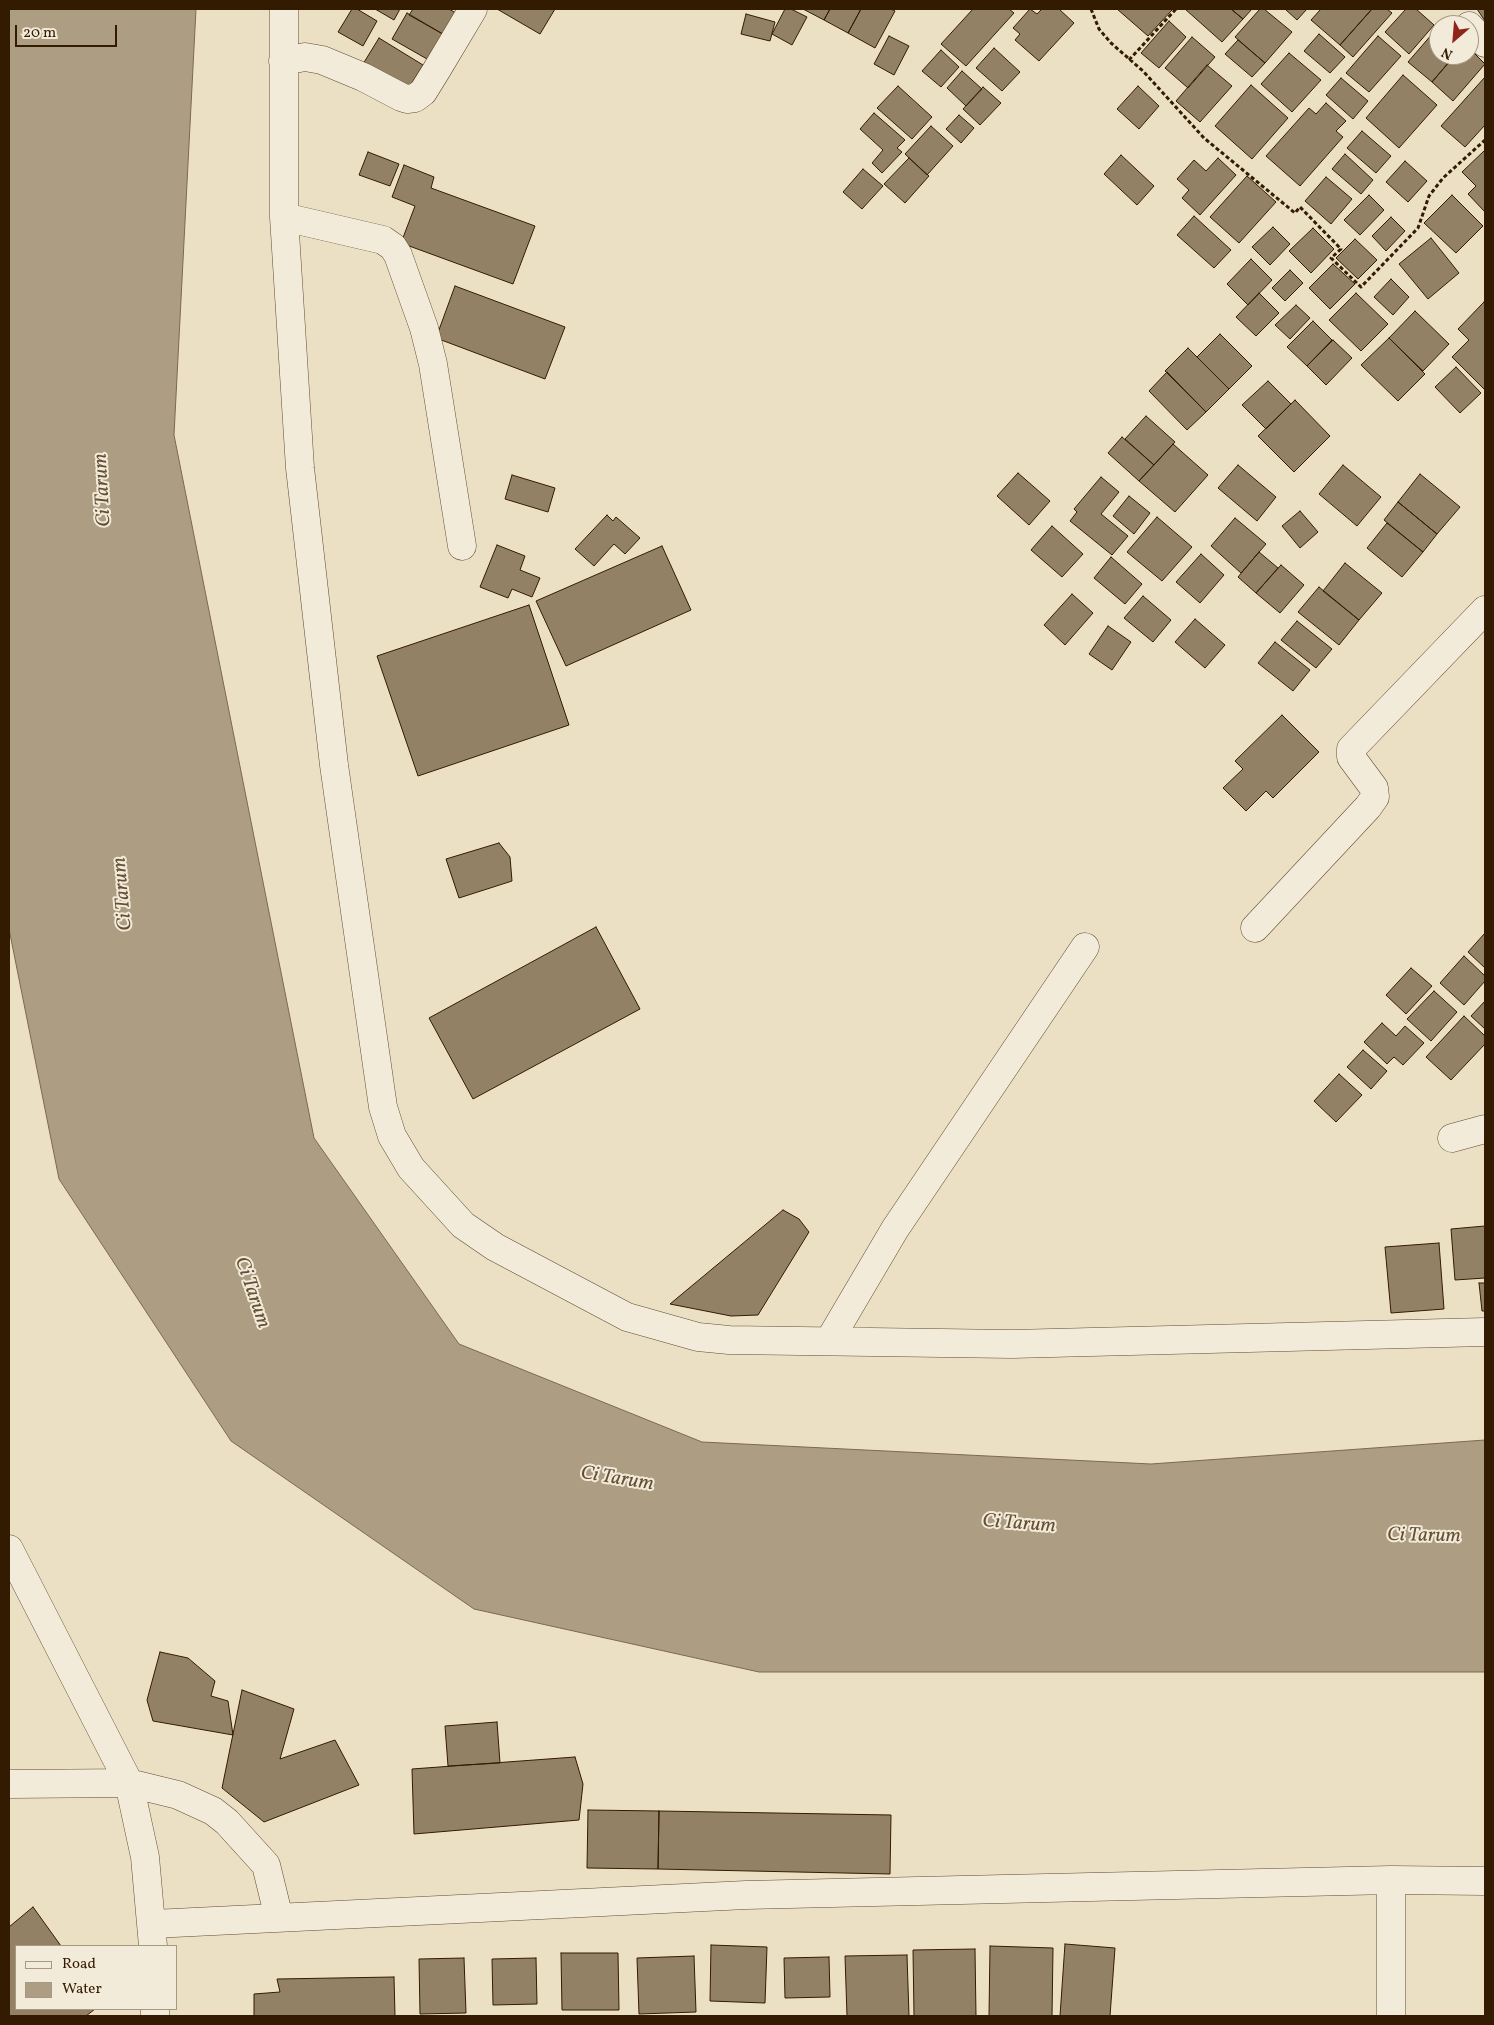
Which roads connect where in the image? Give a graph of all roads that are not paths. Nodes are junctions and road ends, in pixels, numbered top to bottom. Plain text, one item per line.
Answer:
1 (284, 9) edge
2 (474, 9) edge
3 (283, 62) junction
4 (284, 217) junction
5 (462, 546) dead end
6 (1485, 610) edge
7 (1255, 928) dead end
8 (1085, 947) dead end
9 (1485, 1129) edge
10 (1452, 1138) dead end
11 (1485, 1332) edge
12 (829, 1341) junction
13 (9, 1549) edge
14 (128, 1783) junction
15 (9, 1784) edge
16 (1391, 1880) junction
17 (1485, 1881) edge
18 (279, 1918) junction
19 (153, 1935) edge
20 (1391, 2016) edge

1 - 3 street
2 - 3 street
3 - 4 street
4 - 5 street
4 - 12 street
6 - 7 street
8 - 12 street
9 - 10 street
11 - 12 street
13 - 14 street
14 - 15 street
14 - 18 street
14 - 19 street
16 - 17 street
16 - 18 street
16 - 20 street
18 - 19 street

